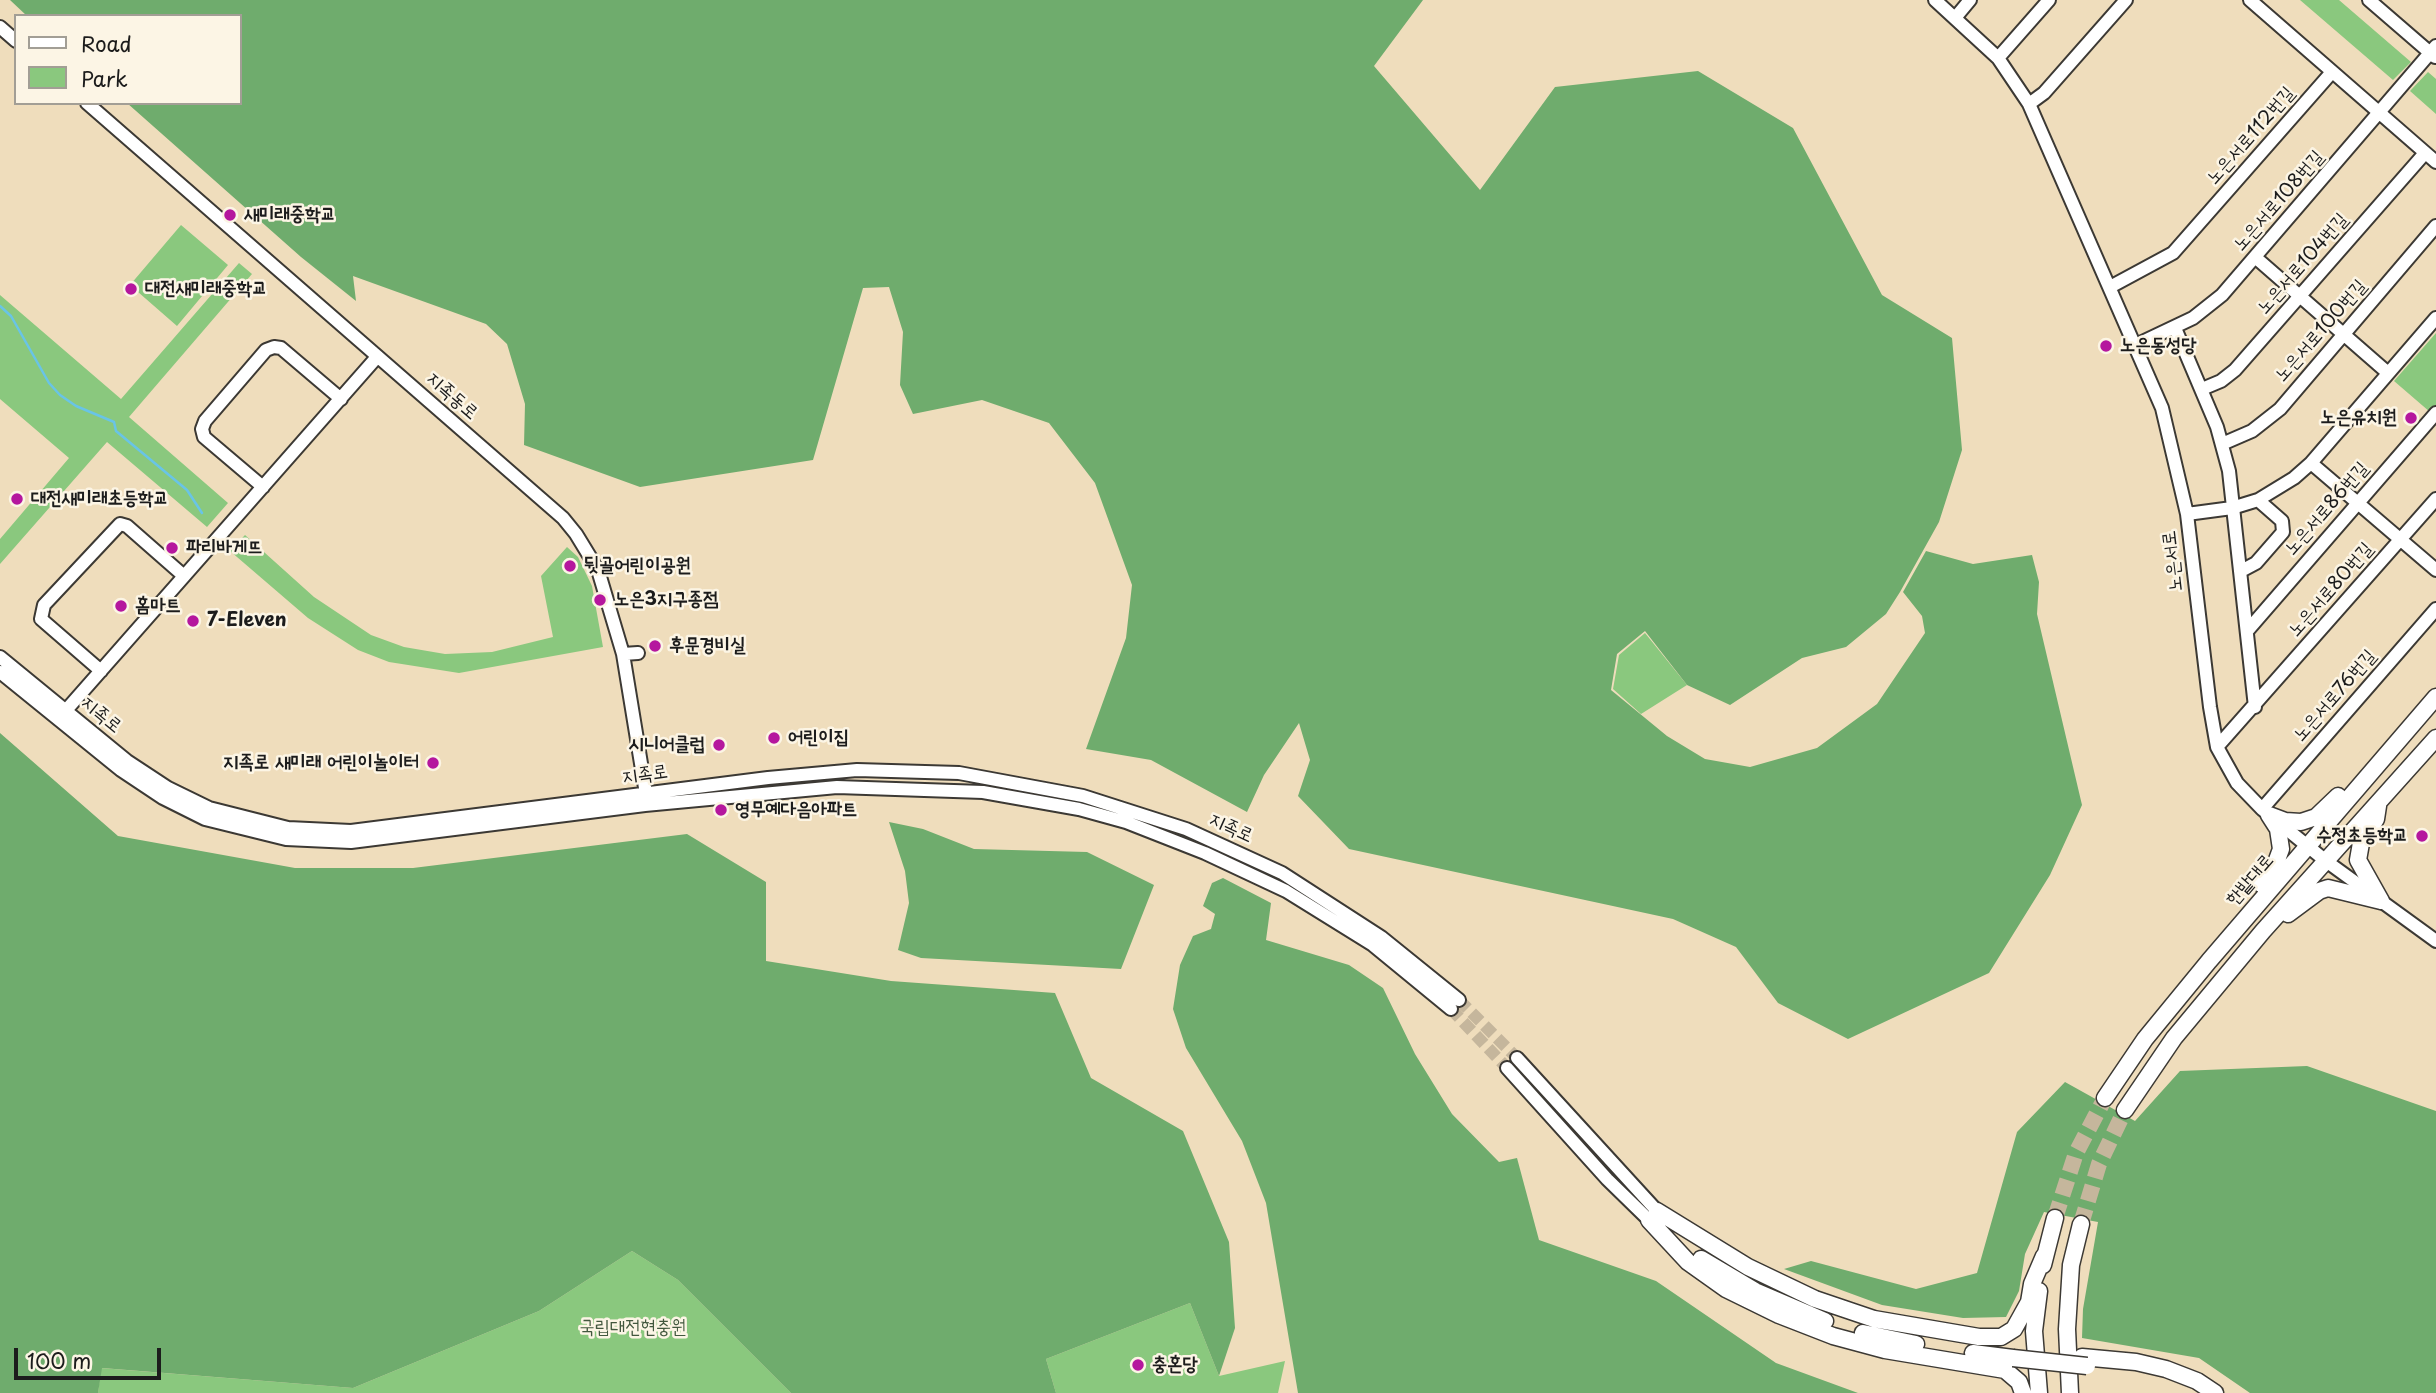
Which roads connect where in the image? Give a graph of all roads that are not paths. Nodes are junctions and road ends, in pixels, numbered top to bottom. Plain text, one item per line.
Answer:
1 (1935, 0) edge
2 (1970, 0) edge
3 (2049, 0) edge
4 (2126, 0) edge
5 (2250, 0) edge
6 (2369, 0) edge
7 (1955, 18) junction
8 (0, 27) edge
9 (14, 39) edge
10 (2434, 52) edge
11 (1998, 58) junction
12 (2332, 72) junction
13 (2029, 104) junction
14 (89, 105) edge
15 (2380, 113) junction
16 (2425, 153) junction
17 (2436, 162) edge
18 (2436, 226) edge
19 (2255, 257) junction
20 (2110, 287) junction
21 (2301, 297) junction
22 (2436, 318) edge
23 (2175, 328) junction
24 (2344, 334) junction
25 (2134, 346) junction
26 (377, 357) junction
27 (2388, 373) junction
28 (2202, 389) junction
29 (341, 399) junction
30 (2436, 413) edge
31 (2222, 444) junction
32 (2311, 463) junction
33 (263, 487) junction
34 (2436, 499) edge
35 (2258, 500) junction
36 (2359, 502) junction
37 (2232, 508) junction
38 (2187, 514) junction
39 (2400, 539) junction
40 (2436, 570) edge
41 (2241, 571) junction
42 (184, 576) junction
43 (2436, 609) edge
44 (2248, 630) junction
45 (638, 653) dead end
46 (623, 654) junction
47 (0, 657) edge
48 (101, 671) junction
49 (0, 672) edge
50 (2436, 697) edge
51 (2255, 707) junction
52 (62, 715) junction
53 (2436, 738) edge
54 (2217, 747) junction
55 (2368, 775) junction
56 (647, 800) junction
57 (2378, 802) junction
58 (2266, 812) junction
59 (2308, 847) junction
60 (2326, 860) junction
61 (2381, 901) junction
62 (2247, 915) junction
63 (2263, 932) junction
64 (2436, 941) edge
65 (1455, 1004) tunnel mouth
66 (1517, 1058) tunnel mouth
67 (1507, 1068) tunnel mouth
68 (2105, 1098) tunnel mouth
69 (2125, 1110) tunnel mouth
70 (1653, 1215) junction
71 (2055, 1218) tunnel mouth
72 (2081, 1224) tunnel mouth
73 (2044, 1256) junction
74 (2085, 1362) junction
75 (2023, 1393) edge
76 (2039, 1393) edge
77 (2070, 1393) edge
78 (2195, 1393) edge
79 (2215, 1393) edge

1 - 7 street, 노은서로
2 - 7 street
3 - 11 street
4 - 13 street
5 - 12 street
6 - 10 street
7 - 11 street, 노은서로
8 - 9 street
10 - 15 street, 노은서로108번길
11 - 13 street, 노은서로
12 - 15 street
12 - 20 street, 노은서로112번길
13 - 20 street, 노은서로
14 - 26 street, 지족동로
15 - 16 street
15 - 19 street, 노은서로108번길
16 - 17 street
16 - 21 street, 노은서로104번길
18 - 24 street, 노은서로100번길
19 - 21 street
19 - 23 street, 노은서로108번길
20 - 25 street, 노은서로
21 - 24 street
21 - 28 street, 노은서로104번길
22 - 27 street
23 - 25 street, 노은서로108번길
23 - 28 street
24 - 27 street
24 - 31 street, 노은서로100번길
25 - 38 street, 노은서로
26 - 29 street
26 - 46 street, 지족동로
27 - 32 street
28 - 31 street
29 - 33 street
29 - 33 street
30 - 36 street, 노은서로86번길
31 - 37 street
32 - 35 street
32 - 36 street
33 - 42 street
34 - 39 street, 노은서로80번길
35 - 37 street
35 - 41 street
36 - 39 street
36 - 44 street, 노은서로86번길
37 - 38 street
37 - 41 street
38 - 54 street, 노은서로
39 - 40 street
39 - 51 street, 노은서로80번길
41 - 44 street
42 - 48 street
42 - 48 street
43 - 58 street, 노은서로76번길
44 - 51 street
45 - 46 street
46 - 56 street, 지족동로
47 - 52 street, 지족로
48 - 52 street
49 - 52 street, 지족로
50 - 55 main road, 한밭대로
51 - 54 street, 노은서로80번길
52 - 56 street, 지족로
53 - 57 main road
54 - 58 street, 노은서로
55 - 58 main road
55 - 59 main road, 한밭대로
56 - 65 street, 지족로
57 - 60 main road
57 - 61 main road
58 - 59 street, 노은서로
58 - 62 main road
59 - 60 street, 노은서로
59 - 62 main road, 한밭대로
60 - 61 street, 노은서로
60 - 63 main road
61 - 63 main road
61 - 64 street, 노은서로
62 - 68 main road, 한밭대로
63 - 69 main road
66 - 70 street
67 - 70 street
70 - 73 main road
70 - 74 main road
70 - 75 main road
71 - 73 main road
72 - 77 main road
73 - 76 main road
74 - 78 main road
74 - 79 main road

